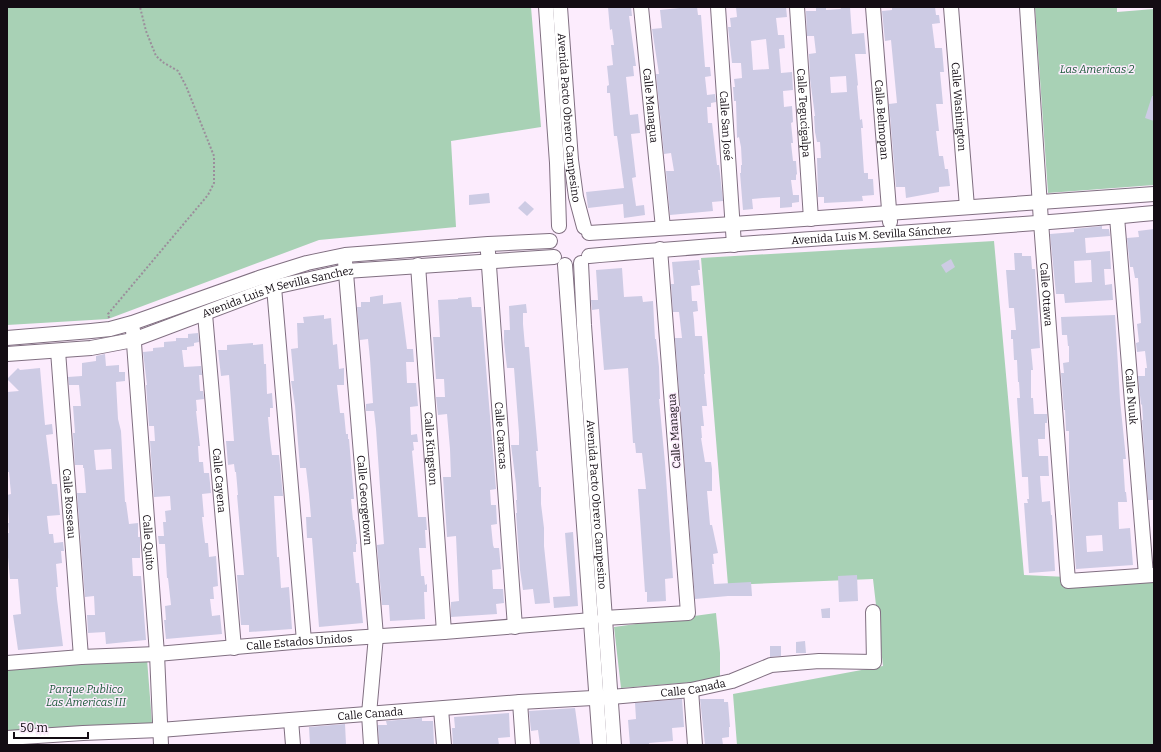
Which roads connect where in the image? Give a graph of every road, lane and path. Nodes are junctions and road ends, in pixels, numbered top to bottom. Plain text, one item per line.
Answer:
1 (140, 7) edge
2 (546, 7) edge
3 (560, 7) edge
4 (641, 7) edge
5 (718, 7) edge
6 (797, 7) edge
7 (873, 7) edge
8 (951, 7) edge
9 (1027, 7) edge
10 (573, 171) junction
11 (558, 173) junction
12 (1154, 194) edge
13 (1040, 202) junction
14 (967, 207) junction
15 (890, 213) junction
16 (1154, 213) edge
17 (1117, 217) junction
18 (811, 219) junction
19 (1041, 222) junction
20 (733, 224) junction
21 (559, 226) junction
22 (663, 228) junction
23 (587, 230) junction
24 (891, 233) junction
25 (550, 242) junction
26 (488, 244) junction
27 (734, 245) junction
28 (660, 249) junction
29 (344, 255) junction
30 (585, 260) junction
31 (488, 261) junction
32 (560, 261) junction
33 (418, 265) junction
34 (346, 271) junction
35 (274, 287) junction
36 (205, 314) junction
37 (132, 324) junction
38 (110, 329) junction
39 (7, 338) edge
40 (133, 340) junction
41 (58, 351) junction
42 (7, 354) edge
43 (1150, 575) edge
44 (873, 612) dead end
45 (688, 613) joint
46 (598, 619) junction
47 (515, 627) junction
48 (444, 632) junction
49 (376, 636) junction
50 (304, 641) junction
51 (234, 648) junction
52 (157, 654) junction
53 (81, 657) junction
54 (7, 660) edge
55 (691, 690) junction
56 (604, 697) junction
57 (520, 702) junction
58 (441, 708) junction
59 (369, 714) junction
60 (291, 720) junction
61 (160, 730) junction
62 (84, 739) edge
63 (13, 740) edge
64 (161, 745) edge
65 (293, 745) edge
66 (371, 745) edge
67 (444, 745) edge
68 (523, 745) edge
69 (600, 745) edge
70 (614, 745) edge
71 (695, 745) edge

1 - 38 path
2 - 11 street, Avenida Pacto Obrero Campesino
3 - 10 street, Avenida Pacto Obrero Campesino
4 - 22 street, Calle Managua
5 - 20 street, Calle San José
6 - 18 street, Calle Tegucigalpa
7 - 15 street, Calle Belmopan
8 - 14 street, Calle Washington
9 - 13 street, Calle Ottawa
10 - 11 street
10 - 23 street, Avenida Pacto Obrero Campesino
11 - 21 street, Avenida Pacto Obrero Campesino
12 - 13 street, Avenida Luis M. Sevilla Sánchez
13 - 14 street, Avenida Luis M. Sevilla Sánchez
13 - 19 street, Calle Ottawa
14 - 15 street, Avenida Luis M. Sevilla Sánchez
15 - 18 street, Avenida Luis M. Sevilla Sánchez
15 - 24 street, Calle Belmopan
16 - 17 street, Avenida Luis M. Sevilla Sánchez
17 - 19 street, Avenida Luis M. Sevilla Sánchez
17 - 43 street, Calle Nuuk
18 - 20 street, Avenida Luis M. Sevilla Sánchez
19 - 24 street, Avenida Luis M. Sevilla Sánchez
19 - 43 street, Calle Ottawa
20 - 22 street, Avenida Luis M. Sevilla Sánchez
20 - 27 street, Calle San José
21 - 23 street
21 - 25 street
22 - 23 street, Avenida Luis M. Sevilla Sánchez
23 - 30 street
24 - 27 street, Avenida Luis M. Sevilla Sánchez
25 - 26 street, Avenida Luis M Sevilla Sanchez
25 - 32 street
26 - 29 street, Avenida Luis M Sevilla Sanchez
26 - 31 street, Calle Caracas
27 - 28 street, Avenida Luis M. Sevilla Sánchez
28 - 30 street, Avenida Luis M. Sevilla Sánchez
28 - 45 street, Calle Managua
29 - 34 street, Calle Georgetown
29 - 37 street, Avenida Luis M Sevilla Sanchez
30 - 32 street
30 - 46 street, Avenida Pacto Obrero Campesino
31 - 32 street, Avenida Luis M Sevilla Sanchez
31 - 33 street, Avenida Luis M Sevilla Sanchez
31 - 47 street, Calle Caracas
32 - 46 street, Avenida Pacto Obrero Campesino
33 - 34 street, Avenida Luis M Sevilla Sanchez
33 - 48 street, Calle Kingston
34 - 35 street, Avenida Luis M Sevilla Sanchez
34 - 49 street, Calle Georgetown
35 - 36 street, Avenida Luis M Sevilla Sanchez
35 - 50 street
36 - 40 street, Avenida Luis M Sevilla Sanchez
36 - 51 street, Calle Cayena
37 - 38 street, Avenida Luis M Sevilla Sanchez
37 - 40 street, Calle Quito
38 - 39 street, Avenida Luis M Sevilla Sanchez
40 - 41 street, Avenida Luis M Sevilla Sanchez
40 - 52 street, Calle Quito
41 - 42 street, Avenida Luis M Sevilla Sanchez
41 - 53 street, Calle Rosseau
44 - 55 street, Calle Canada
45 - 46 street, Calle Estados Unidos
46 - 47 street, Calle Estados Unidos
46 - 56 street, Avenida Pacto Obrero Campesino
47 - 48 street, Calle Estados Unidos
48 - 49 street, Calle Estados Unidos
49 - 50 street, Calle Estados Unidos
49 - 59 street, Calle Georgetown
50 - 51 street, Calle Estados Unidos
51 - 52 street, Calle Estados Unidos
52 - 53 street, Calle Estados Unidos
52 - 61 street, Calle Quito
53 - 54 street, Calle Estados Unidos
55 - 56 street, Calle Canada
55 - 71 street
56 - 57 street, Calle Canada
56 - 69 street, Avenida Pacto Obrero Campesino
56 - 70 street, Avenida Pacto Obrero Campesino
57 - 58 street, Calle Canada
57 - 68 street
58 - 59 street, Calle Canada
58 - 67 street
59 - 60 street, Calle Canada
59 - 66 street, Calle Georgetown
60 - 61 street, Calle Canada
60 - 65 street
61 - 62 street, Calle Canada
61 - 64 street, Calle Quito
62 - 63 street, Calle Canada

